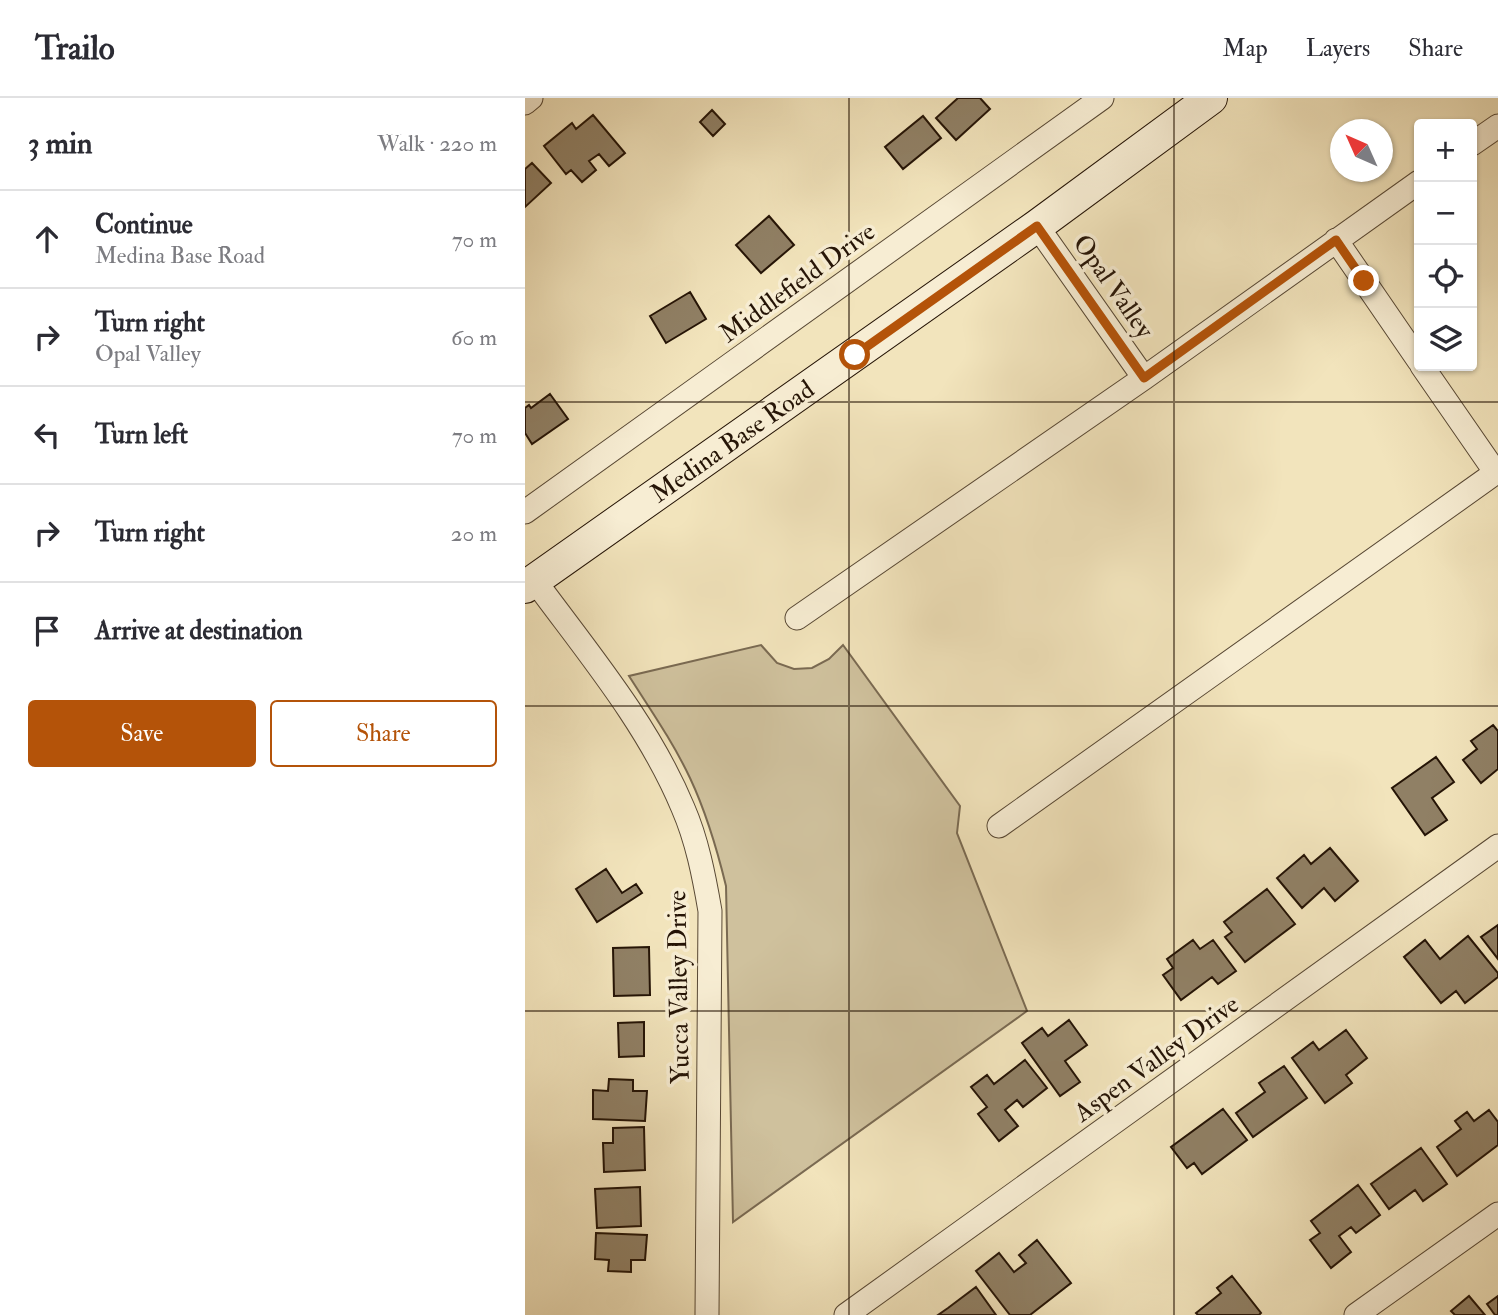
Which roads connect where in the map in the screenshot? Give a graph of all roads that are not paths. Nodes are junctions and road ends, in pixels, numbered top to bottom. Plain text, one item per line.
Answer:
1 (531, 98) edge
2 (1103, 98) edge
3 (1211, 98) edge
4 (525, 103) edge
5 (1498, 126) edge
6 (1477, 141) edge
7 (1414, 185) edge
8 (1037, 226) junction
9 (1336, 240) junction
10 (1414, 354) edge
11 (1426, 371) edge
12 (1144, 378) junction
13 (1497, 472) edge
14 (525, 512) edge
15 (530, 584) edge
16 (797, 618) dead end
17 (999, 826) dead end
18 (1498, 846) edge
19 (1498, 1213) edge
20 (707, 1315) edge
21 (846, 1315) edge
22 (1356, 1315) edge

1 - 4 street
2 - 14 street, Middlefield Drive
3 - 8 street, Medina Base Road
5 - 6 street
7 - 9 street
8 - 12 street, Opal Valley
8 - 15 street, Medina Base Road
9 - 10 street
9 - 12 street
11 - 13 street
12 - 16 street
13 - 17 street
15 - 20 street, Yucca Valley Drive
18 - 21 street, Aspen Valley Drive
19 - 22 street

